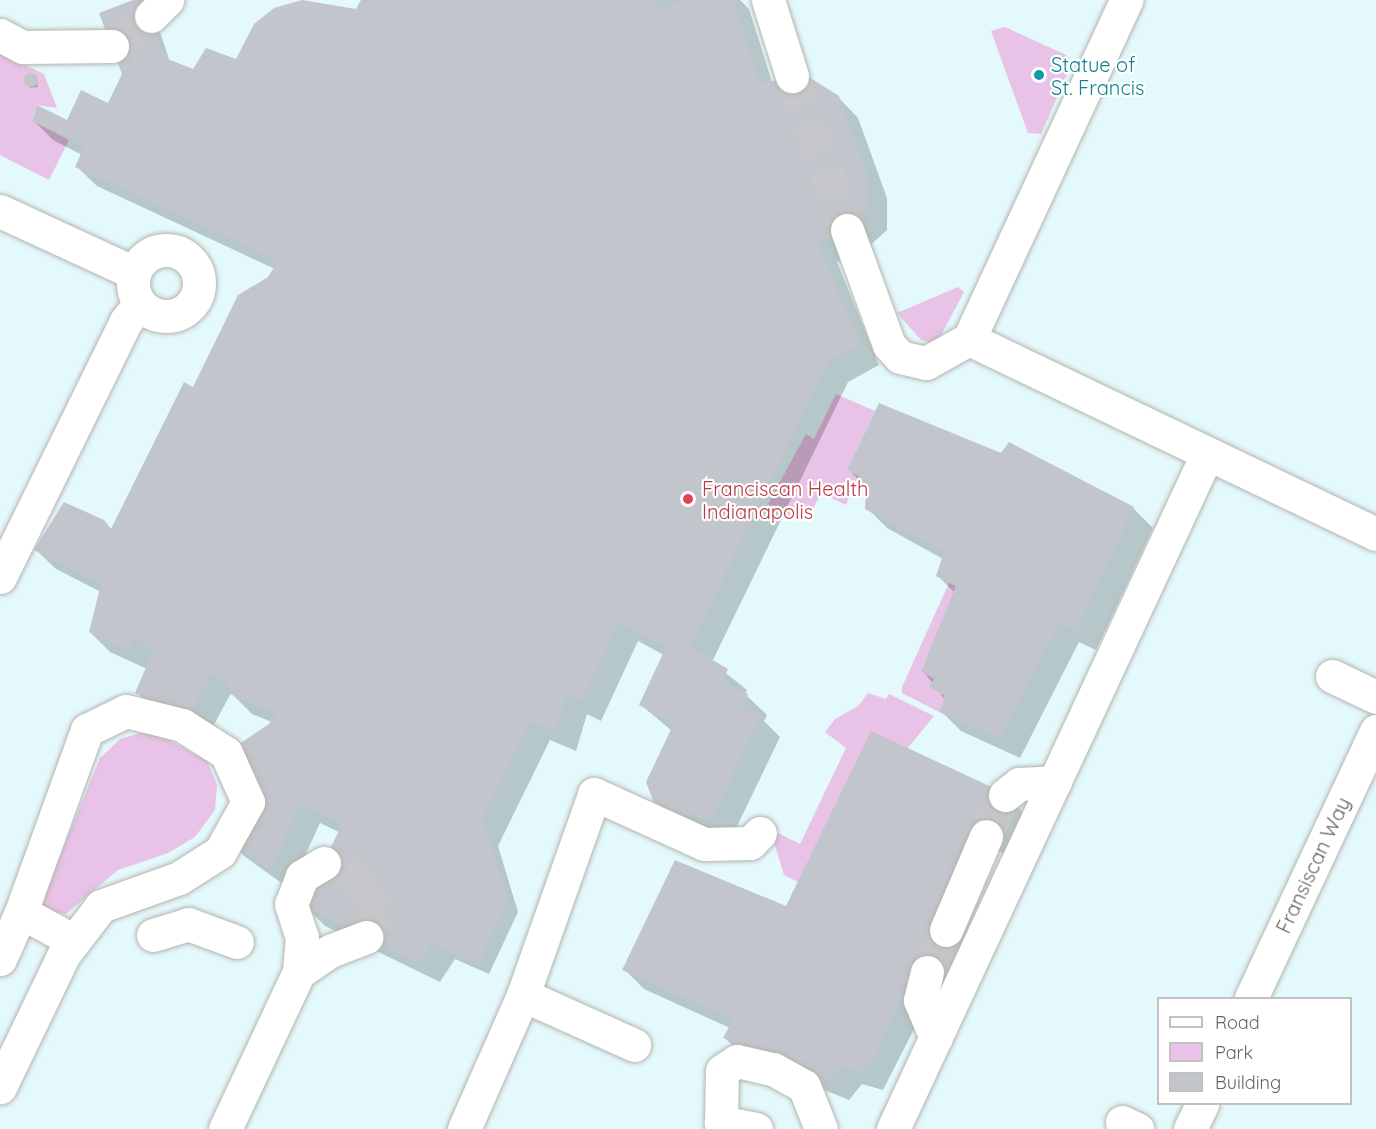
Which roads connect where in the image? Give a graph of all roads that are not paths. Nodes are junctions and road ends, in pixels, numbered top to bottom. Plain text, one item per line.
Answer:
1 (768, 0) edge
2 (1126, 0) edge
3 (0, 35) edge
4 (112, 46) tunnel mouth
5 (792, 76) tunnel mouth
6 (0, 211) edge
7 (847, 230) tunnel mouth
8 (969, 339) junction
9 (1207, 453) junction
10 (1376, 534) edge
11 (0, 577) edge
12 (1332, 676) dead end
13 (1376, 697) edge
14 (1376, 730) edge
15 (1055, 782) junction
16 (1005, 795) tunnel mouth
17 (760, 833) dead end
18 (987, 836) tunnel mouth
19 (324, 863) dead end
20 (969, 877) junction
21 (1004, 891) junction
22 (21, 912) junction
23 (945, 930) tunnel mouth
24 (153, 935) dead end
25 (366, 937) dead end
26 (74, 941) junction
27 (237, 942) dead end
28 (0, 959) edge
29 (299, 972) junction
30 (927, 972) tunnel mouth
31 (524, 995) junction
32 (1252, 997) edge
33 (936, 1038) junction
34 (634, 1045) dead end
35 (0, 1087) edge
36 (1202, 1105) edge
37 (225, 1129) edge
38 (464, 1129) edge
39 (756, 1129) edge
40 (821, 1129) edge
41 (893, 1129) edge
42 (1190, 1129) edge

1 - 5 street
2 - 8 street
3 - 4 street
6 - 11 street
7 - 8 street
8 - 9 street
9 - 10 street
9 - 15 street
12 - 13 street
14 - 32 street, Fransiscan Way
15 - 16 street
15 - 21 street
17 - 31 street
18 - 20 street
19 - 29 street
20 - 21 street
20 - 23 street
21 - 33 street
22 - 26 street
22 - 26 street
22 - 28 street
24 - 27 street
25 - 29 street
26 - 35 street
29 - 37 street
30 - 33 street
31 - 34 street
31 - 38 street
33 - 41 street
36 - 42 street
39 - 40 street

